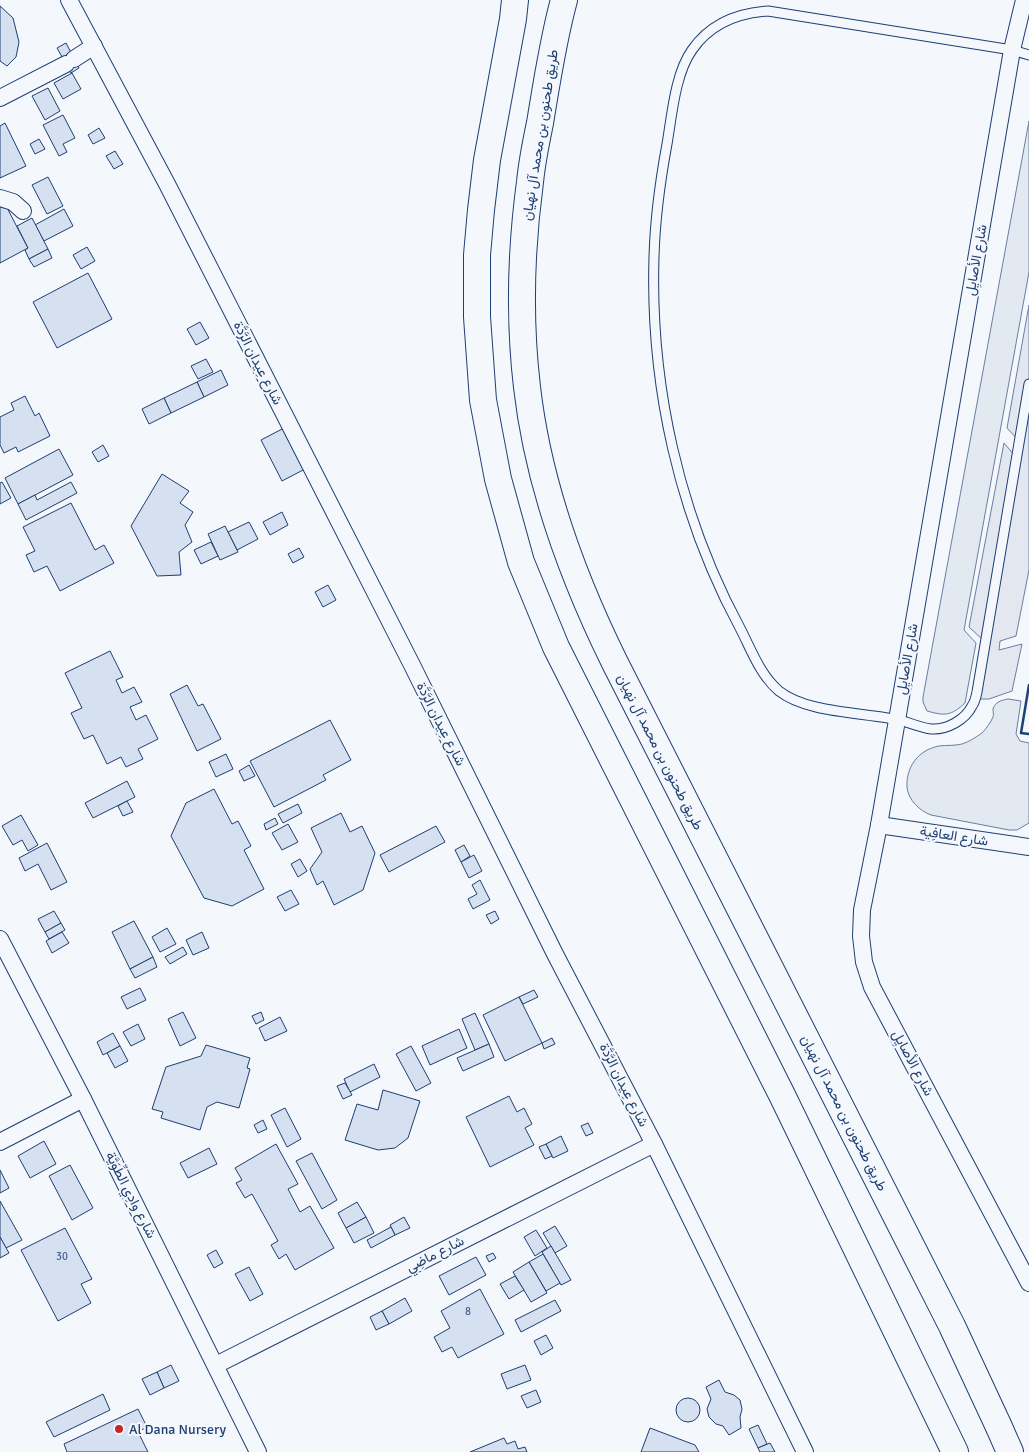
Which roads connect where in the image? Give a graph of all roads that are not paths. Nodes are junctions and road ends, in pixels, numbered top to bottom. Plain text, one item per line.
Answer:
1 (68, 0) edge
2 (515, 0) edge
3 (564, 0) edge
4 (1024, 0) edge
5 (94, 46) junction
6 (1012, 50) junction
7 (1029, 55) edge
8 (0, 98) edge
9 (0, 198) edge
10 (22, 211) dead end
11 (1029, 384) edge
12 (897, 720) junction
13 (879, 825) junction
14 (1029, 848) edge
15 (0, 939) edge
16 (83, 1099) junction
17 (0, 1142) edge
18 (654, 1144) junction
19 (1029, 1283) edge
20 (216, 1365) junction
21 (258, 1452) edge
22 (805, 1452) edge
23 (955, 1452) edge
24 (1010, 1452) edge

1 - 5 street, شارع عِيدان الرَّدَّة
2 - 23 main road
3 - 24 main road, طريق طحنون بن محمد آل نهيان
4 - 6 street, شارع الأصايِل
5 - 8 street
5 - 18 street, شارع عِيدان الرَّدَّة
6 - 7 lane
6 - 12 street, شارع الأصايِل
6 - 12 lane
9 - 10 street
11 - 12 lane
12 - 13 street, شارع الأصايِل
13 - 14 street, شارع العافِية
13 - 19 street, شارع الأصايِل
15 - 16 street, شارع وادِي الطِّوَيَّة
16 - 17 street
16 - 20 street, شارع وادِي الطِّوَيَّة
18 - 20 street, شارع ماضِي
18 - 22 street, شارع عِيدان الرَّدَّة
20 - 21 street, شارع وادِي الطِّوَيَّة

